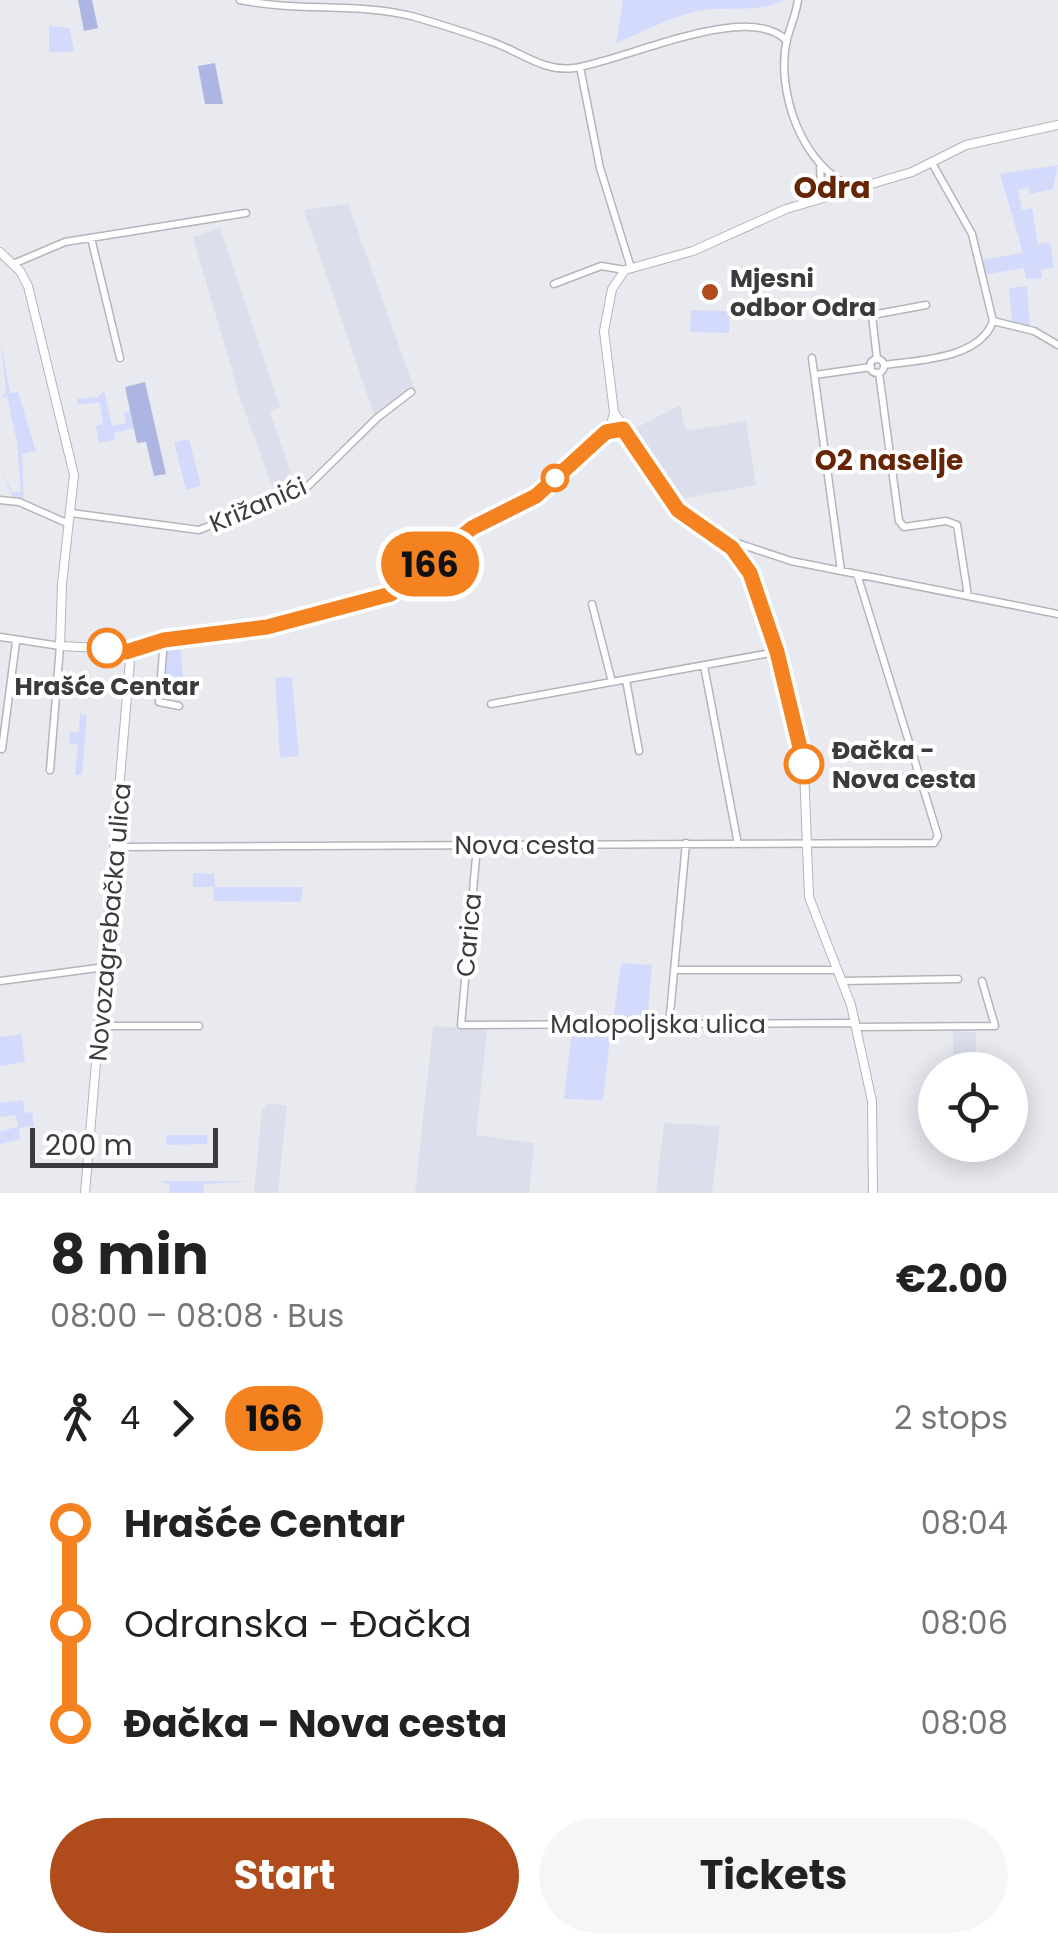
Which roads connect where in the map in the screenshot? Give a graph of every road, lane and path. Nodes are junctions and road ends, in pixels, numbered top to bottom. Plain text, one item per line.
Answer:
1 (240, 0) edge
2 (798, 0) edge
3 (772, 19) dead end
4 (650, 35) dead end
5 (787, 40) junction
6 (580, 67) junction
7 (1058, 125) edge
8 (818, 162) junction
9 (932, 163) junction
10 (855, 188) junction
11 (822, 197) junction
12 (246, 214) dead end
13 (91, 238) junction
14 (0, 252) edge
15 (13, 264) junction
16 (628, 269) junction
17 (554, 284) dead end
18 (926, 305) dead end
19 (993, 321) junction
20 (1058, 345) edge
21 (120, 358) dead end
22 (812, 358) dead end
23 (877, 359) junction
24 (870, 367) junction
25 (881, 369) junction
26 (815, 374) junction
27 (411, 392) dead end
28 (614, 412) junction
29 (623, 429) junction
30 (606, 432) junction
31 (0, 500) edge
32 (71, 513) junction
33 (69, 524) junction
34 (719, 537) junction
35 (750, 548) junction
36 (744, 561) junction
37 (841, 571) junction
38 (857, 574) junction
39 (968, 596) junction
40 (592, 604) dead end
41 (1058, 614) edge
42 (0, 637) edge
43 (164, 640) junction
44 (16, 642) junction
45 (60, 646) junction
46 (126, 652) junction
47 (777, 652) junction
48 (704, 666) junction
49 (626, 680) junction
50 (612, 682) junction
51 (491, 704) dead end
52 (180, 706) dead end
53 (2, 749) edge
54 (639, 751) dead end
55 (50, 770) dead end
56 (686, 844) junction
57 (738, 844) junction
58 (806, 844) junction
59 (477, 846) junction
60 (118, 847) junction
61 (106, 967) junction
62 (674, 970) junction
63 (836, 970) junction
64 (958, 979) dead end
65 (0, 981) edge
66 (982, 981) dead end
67 (842, 982) junction
68 (461, 1025) joint
69 (670, 1025) junction
70 (856, 1025) junction
71 (101, 1026) junction
72 (199, 1026) dead end
73 (86, 1193) edge
74 (873, 1193) edge

1 - 6 street
2 - 5 street
3 - 5 street
4 - 6 street
5 - 8 street
6 - 16 street
7 - 9 street
8 - 10 street
8 - 11 street
9 - 10 street
9 - 19 street
10 - 11 street
11 - 16 street
12 - 13 street
13 - 15 street
13 - 21 street
14 - 15 street
15 - 32 street
16 - 17 street
16 - 28 street
18 - 23 street
19 - 20 street
19 - 25 street
22 - 26 street
23 - 24 street
23 - 25 street
24 - 25 street
24 - 26 street
25 - 39 street
26 - 37 street
27 - 32 street, Križanići
28 - 29 street
28 - 30 street
29 - 30 street
29 - 34 street
30 - 43 street
31 - 33 street
32 - 33 street
33 - 45 street
34 - 35 street
34 - 36 street
35 - 36 street
35 - 37 street
36 - 47 street
37 - 38 street
38 - 39 street
38 - 58 street, Nova cesta
39 - 41 street
40 - 50 street
42 - 44 street
43 - 46 street
43 - 52 street
44 - 45 street
44 - 53 street
45 - 46 street
45 - 55 street
46 - 60 street, Novozagrebačka ulica
47 - 48 street
47 - 58 street
48 - 49 street
48 - 57 street
49 - 50 street
49 - 54 street
50 - 51 street
56 - 57 street, Nova cesta
56 - 59 street, Nova cesta
56 - 62 street
57 - 58 street, Nova cesta
58 - 63 street
59 - 60 street, Nova cesta
59 - 68 street, Carica
60 - 61 street, Novozagrebačka ulica
61 - 65 street
61 - 71 street, Novozagrebačka ulica
62 - 63 street
62 - 69 street
63 - 67 street
64 - 67 street
66 - 70 street, Malopoljska ulica
67 - 70 street
68 - 69 street, Malopoljska ulica
69 - 70 street, Malopoljska ulica
70 - 74 street
71 - 72 street
71 - 73 street, Novozagrebačka ulica

